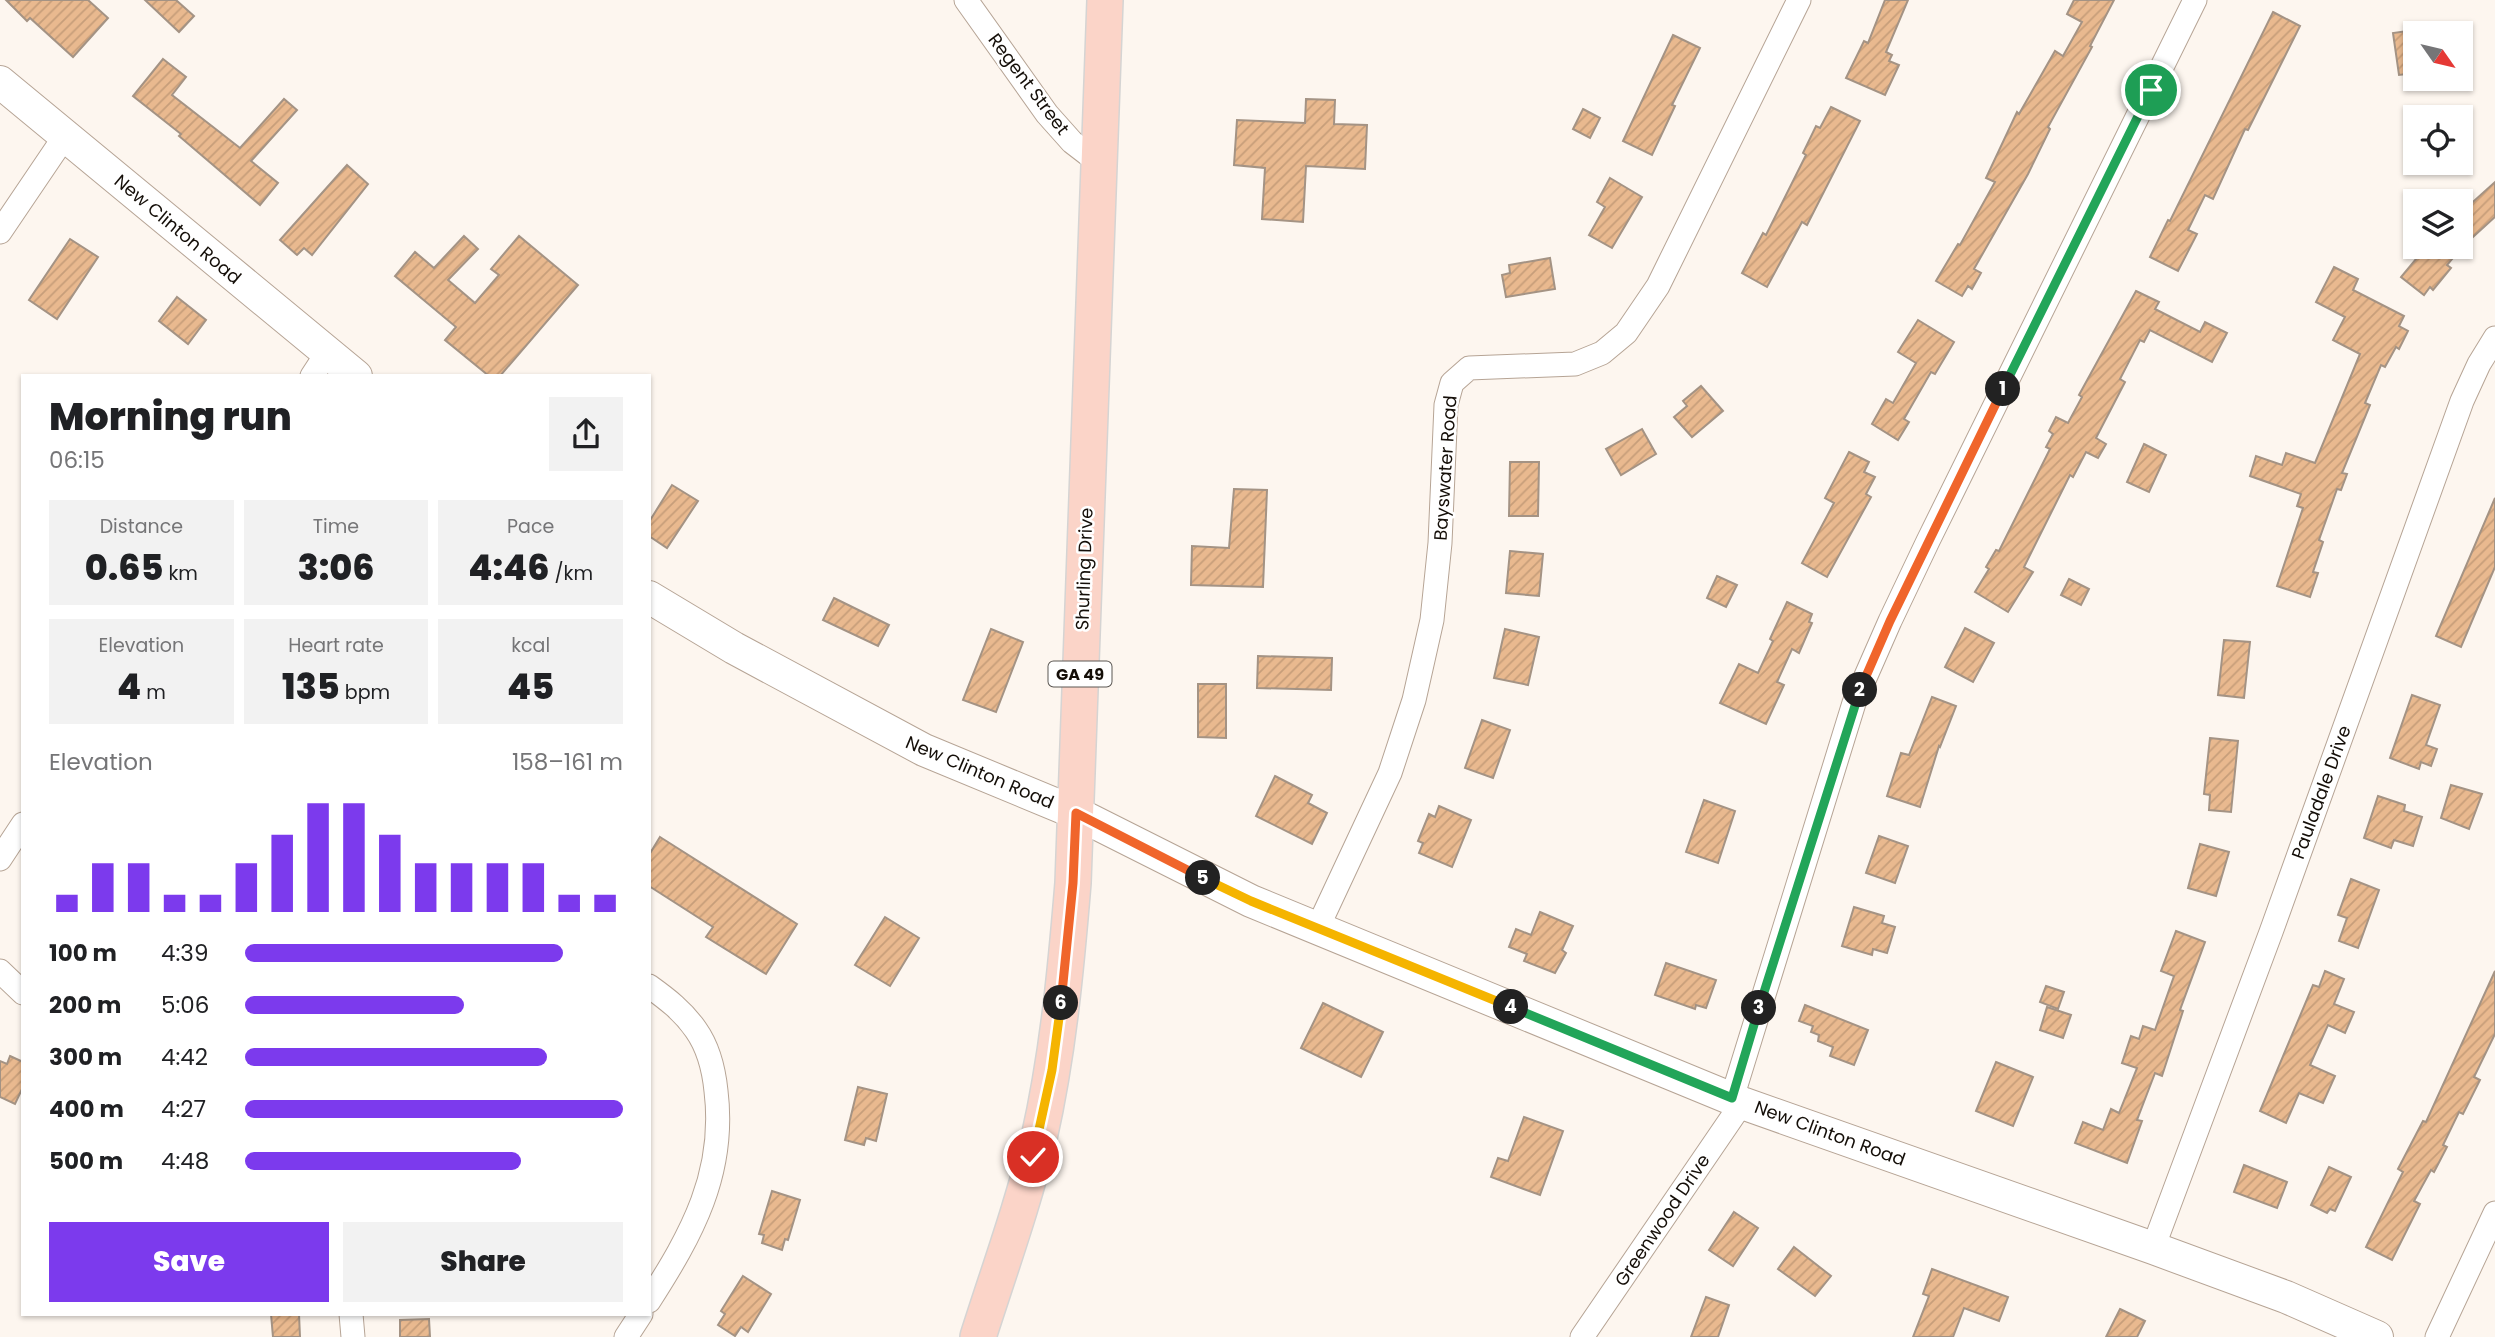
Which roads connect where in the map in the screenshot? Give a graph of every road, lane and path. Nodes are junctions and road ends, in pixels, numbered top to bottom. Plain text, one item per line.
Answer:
1 (967, 0) edge
2 (1105, 0) edge
3 (1799, 0) edge
4 (2195, 0) edge
5 (0, 82) edge
6 (65, 136) junction
7 (1098, 162) junction
8 (0, 232) edge
9 (2495, 338) edge
10 (320, 365) edge
11 (349, 374) edge
12 (651, 598) edge
13 (1076, 813) junction
14 (21, 827) edge
15 (0, 859) edge
16 (1318, 927) junction
17 (0, 971) edge
18 (651, 987) edge
19 (21, 991) edge
20 (1737, 1100) junction
21 (2495, 1213) edge
22 (2153, 1248) junction
23 (651, 1298) edge
24 (351, 1316) edge
25 (640, 1316) edge
26 (353, 1337) edge
27 (626, 1337) edge
28 (978, 1337) edge
29 (1582, 1337) edge
30 (2377, 1337) edge
31 (2437, 1337) edge

1 - 7 street, Regent Street
2 - 7 main road, Shurling Drive / GA 49
3 - 16 street, Bayswater Road
4 - 20 street, Greenwood Drive
5 - 6 street, New Clinton Road
6 - 8 street
6 - 10 street, New Clinton Road
7 - 13 main road, Shurling Drive / GA 49
9 - 22 street, Pauladale Drive
10 - 11 street, New Clinton Road
12 - 13 street, New Clinton Road
13 - 16 street, New Clinton Road
13 - 28 main road, Shurling Drive / GA 49
14 - 15 street
16 - 20 street, New Clinton Road
17 - 19 street
18 - 23 street
20 - 22 street, New Clinton Road
20 - 29 street, Greenwood Drive
21 - 31 street
22 - 30 street, New Clinton Road
24 - 26 street
25 - 27 street

